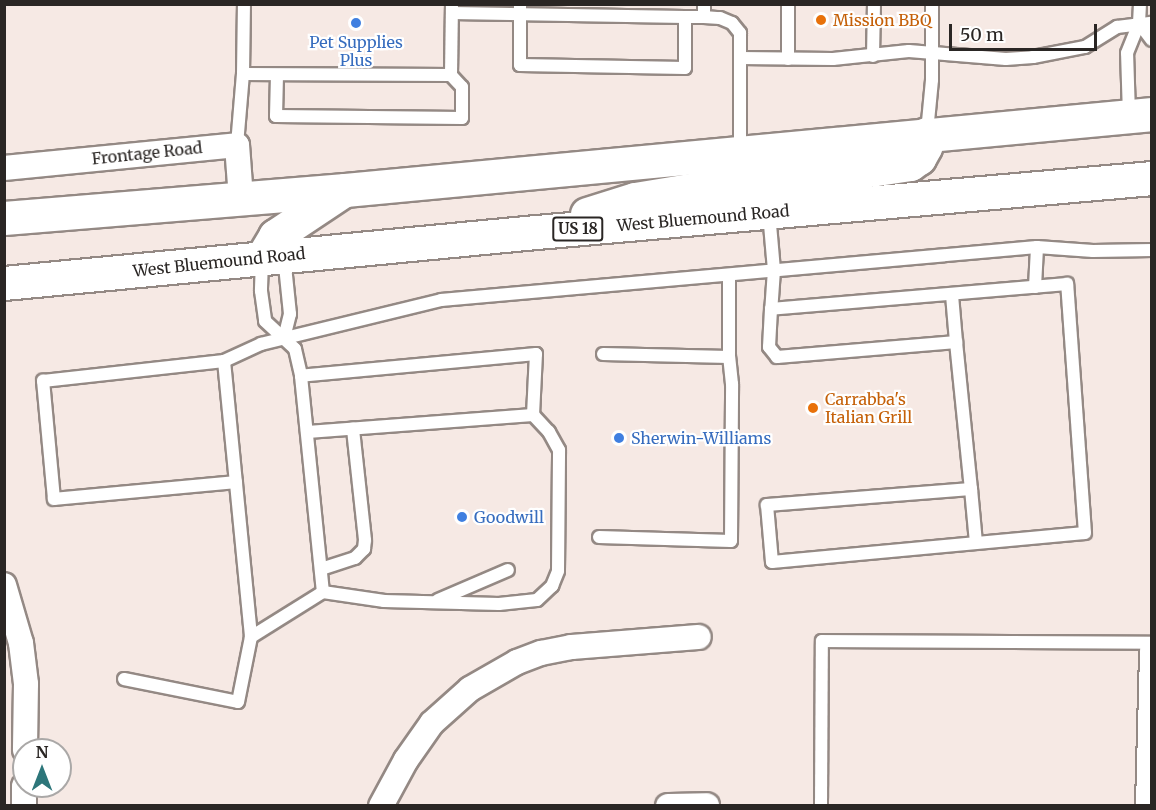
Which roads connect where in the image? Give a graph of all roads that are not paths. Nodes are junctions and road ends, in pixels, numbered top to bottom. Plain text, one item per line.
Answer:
1 (244, 4) edge
2 (788, 4) edge
3 (874, 4) edge
4 (932, 4) edge
5 (1140, 4) edge
6 (452, 9) edge
7 (520, 9) edge
8 (704, 11) edge
9 (686, 17) junction
10 (1145, 23) edge
11 (1152, 40) edge
12 (932, 51) junction
13 (873, 56) junction
14 (741, 58) junction
15 (788, 59) junction
16 (243, 74) junction
17 (277, 75) junction
18 (451, 75) junction
19 (1140, 115) edge
20 (926, 134) junction
21 (237, 145) junction
22 (740, 151) junction
23 (4, 168) edge
24 (1152, 178) edge
25 (345, 190) junction
26 (241, 198) junction
27 (155, 205) junction
28 (769, 212) junction
29 (4, 219) edge
30 (525, 233) junction
31 (4, 242) edge
32 (1036, 247) junction
33 (1152, 250) edge
34 (273, 257) junction
35 (774, 270) junction
36 (729, 275) junction
37 (4, 283) edge
38 (1035, 287) junction
39 (952, 295) junction
40 (771, 309) junction
41 (284, 338) junction
42 (956, 342) junction
43 (603, 354) dead end
44 (729, 357) junction
45 (224, 362) junction
46 (301, 376) junction
47 (533, 415) junction
48 (353, 429) junction
49 (306, 432) junction
50 (236, 482) junction
51 (971, 489) junction
52 (599, 537) dead end
53 (976, 543) junction
54 (321, 569) junction
55 (508, 570) dead end
56 (4, 585) edge
57 (324, 592) junction
58 (433, 602) junction
59 (251, 637) junction
60 (699, 637) dead end
61 (1152, 643) edge
62 (1152, 651) edge
63 (124, 679) dead end
64 (26, 738) edge
65 (707, 805) edge
66 (381, 806) edge
67 (668, 806) edge
68 (821, 806) edge
69 (1148, 806) edge

1 - 16 lane
2 - 15 lane
3 - 13 lane
4 - 12 lane
5 - 10 lane
6 - 7 lane
6 - 18 lane
7 - 9 lane
7 - 9 lane
8 - 9 lane
8 - 14 lane
10 - 11 lane
10 - 12 lane
10 - 19 lane
12 - 13 lane
12 - 20 lane
13 - 15 lane
14 - 15 lane
14 - 22 lane
16 - 17 lane
16 - 21 lane
17 - 18 lane
17 - 18 lane
19 - 20 main road
20 - 22 main road
20 - 30 main road
21 - 23 street, Frontage Road
21 - 26 street
22 - 25 main road
24 - 28 main road, West Bluemound Road / US 18
25 - 26 main road
25 - 34 main road
26 - 27 main road
27 - 29 main road
27 - 31 main road
28 - 30 main road, West Bluemound Road / US 18
28 - 35 lane
30 - 34 main road, West Bluemound Road / US 18
32 - 33 lane
32 - 35 lane
32 - 38 lane
34 - 37 main road, West Bluemound Road / US 18
34 - 41 lane
34 - 41 lane
35 - 36 lane
35 - 40 lane
36 - 41 lane
36 - 44 lane
38 - 39 lane
38 - 53 lane
39 - 40 lane
39 - 42 lane
40 - 42 lane
41 - 45 lane
41 - 46 lane
42 - 51 lane
43 - 44 lane
44 - 52 lane
45 - 50 lane
45 - 50 lane
46 - 47 lane
46 - 49 lane
47 - 48 lane
47 - 58 lane
48 - 49 lane
48 - 54 lane
49 - 54 lane
50 - 59 lane
51 - 53 lane
51 - 53 lane
54 - 57 lane
55 - 58 lane
56 - 64 street
57 - 58 lane
57 - 59 lane
59 - 63 lane
60 - 66 street
61 - 68 lane
62 - 69 street
65 - 67 street

